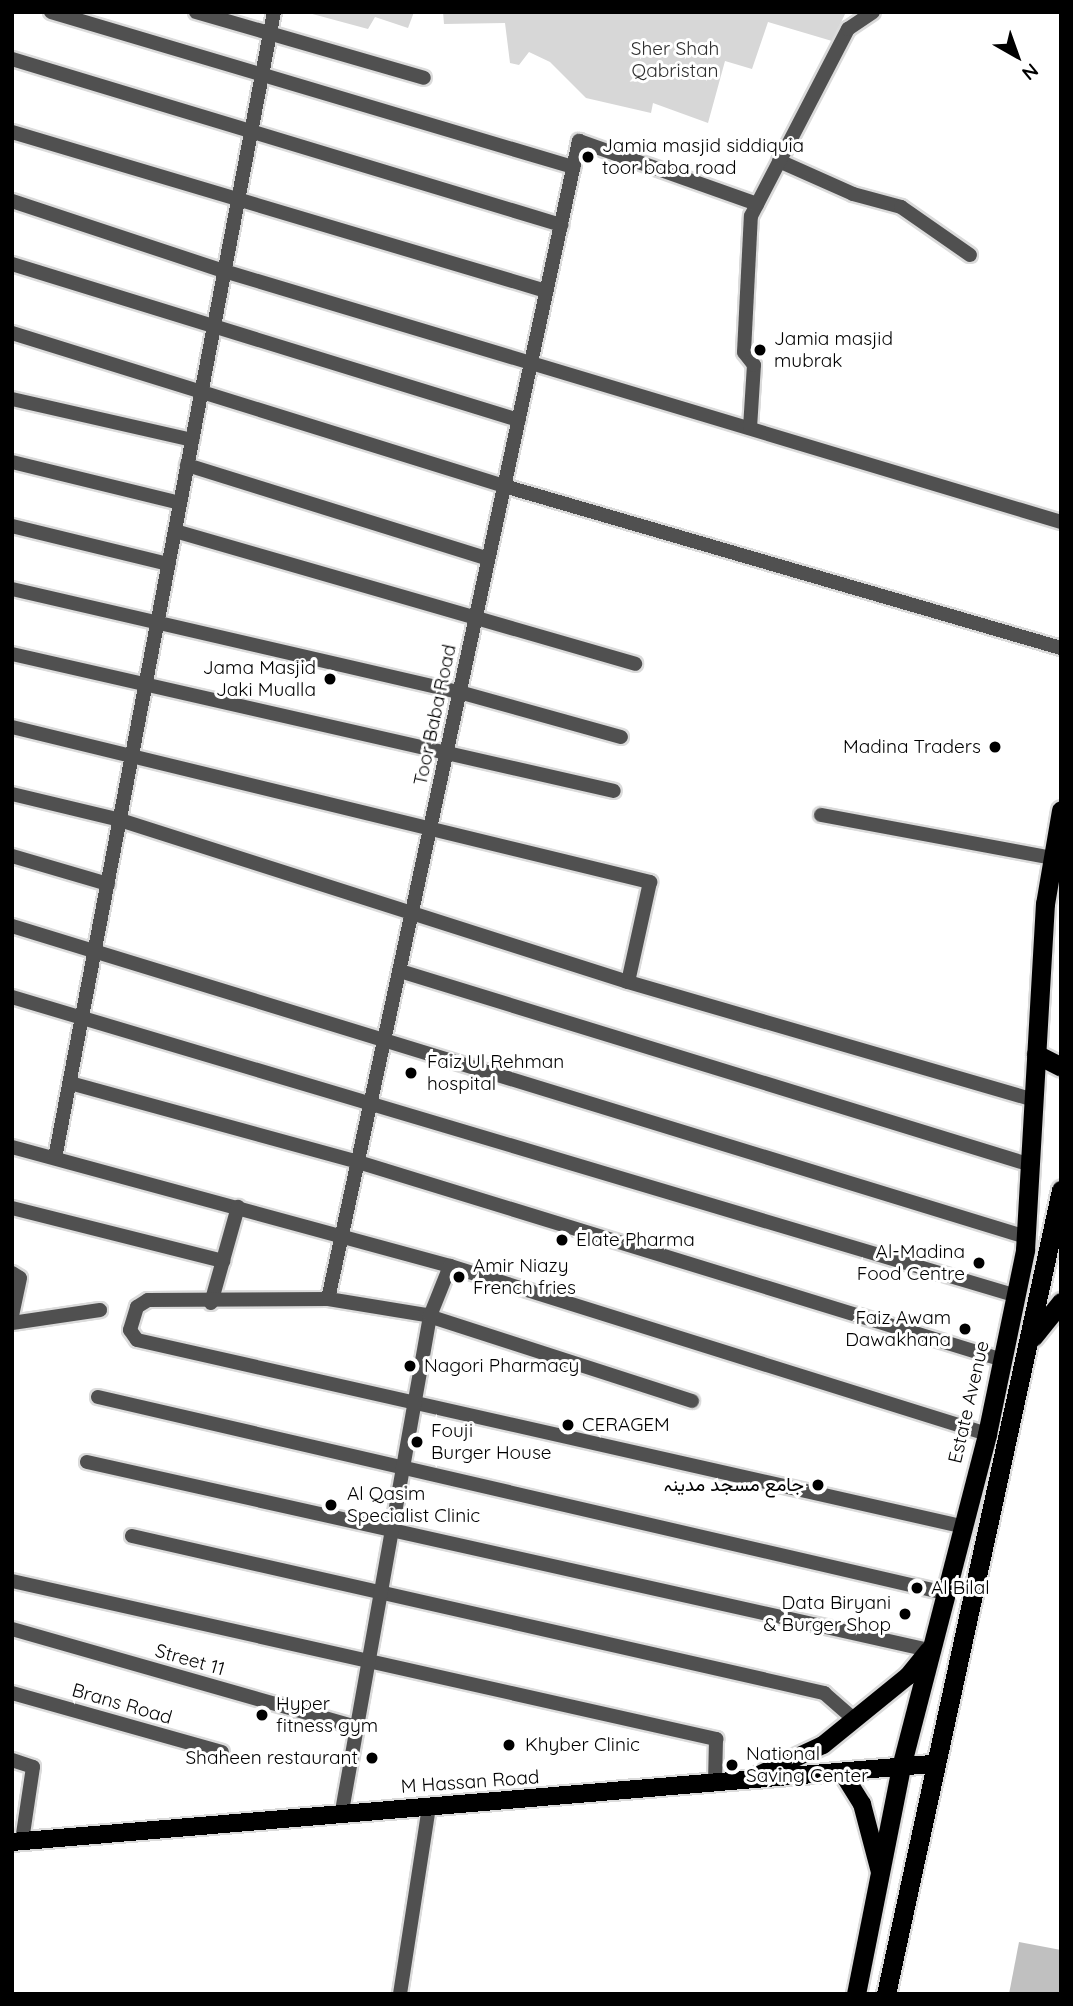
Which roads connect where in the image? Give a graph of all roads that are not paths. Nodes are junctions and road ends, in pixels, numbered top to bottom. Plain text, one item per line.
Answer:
1 (51, 12) edge
2 (196, 12) edge
3 (274, 12) edge
4 (873, 12) edge
5 (270, 34) junction
6 (12, 59) edge
7 (261, 76) junction
8 (424, 78) dead end
9 (251, 131) junction
10 (12, 132) edge
11 (779, 161) junction
12 (573, 167) junction
13 (238, 198) junction
14 (12, 201) edge
15 (757, 204) junction
16 (561, 225) junction
17 (970, 255) dead end
18 (12, 264) edge
19 (224, 271) junction
20 (546, 291) junction
21 (214, 327) junction
22 (12, 333) edge
23 (531, 361) junction
24 (201, 392) junction
25 (12, 399) edge
26 (518, 420) junction
27 (750, 428) junction
28 (192, 440) junction
29 (12, 462) edge
30 (187, 465) junction
31 (504, 486) junction
32 (180, 503) junction
33 (1061, 522) edge
34 (12, 526) edge
35 (175, 531) junction
36 (488, 559) junction
37 (168, 564) junction
38 (12, 589) edge
39 (476, 616) junction
40 (158, 622) junction
41 (1061, 648) edge
42 (12, 654) edge
43 (635, 664) dead end
44 (145, 684) junction
45 (460, 692) junction
46 (12, 727) edge
47 (621, 737) dead end
48 (446, 752) junction
49 (132, 754) junction
50 (614, 791) dead end
51 (12, 794) edge
52 (1061, 810) edge
53 (821, 815) dead end
54 (120, 820) junction
55 (430, 829) junction
56 (12, 856) edge
57 (1053, 858) junction
58 (108, 884) junction
59 (412, 915) junction
60 (12, 926) edge
61 (95, 950) junction
62 (400, 971) junction
63 (628, 982) junction
64 (12, 997) edge
65 (82, 1018) junction
66 (385, 1040) junction
67 (1036, 1054) junction
68 (1061, 1067) edge
69 (69, 1083) junction
70 (1033, 1100) junction
71 (371, 1103) junction
72 (12, 1147) edge
73 (55, 1158) junction
74 (358, 1162) junction
75 (1031, 1173) junction
76 (1061, 1183) edge
77 (1061, 1190) edge
78 (12, 1208) edge
79 (238, 1208) junction
80 (342, 1235) junction
81 (1026, 1243) junction
82 (1055, 1256) edge
83 (223, 1261) junction
84 (450, 1266) junction
85 (12, 1273) edge
86 (1017, 1296) junction
87 (328, 1298) junction
88 (1061, 1302) edge
89 (211, 1303) junction
90 (100, 1310) dead end
91 (12, 1315) edge
92 (430, 1316) junction
93 (12, 1323) edge
94 (1029, 1341) junction
95 (1003, 1360) junction
96 (98, 1397) dead end
97 (692, 1401) dead end
98 (415, 1402) junction
99 (987, 1434) junction
100 (87, 1462) dead end
101 (404, 1464) junction
102 (961, 1526) junction
103 (393, 1528) junction
104 (132, 1536) dead end
105 (12, 1581) edge
106 (945, 1593) junction
107 (381, 1594) junction
108 (12, 1629) edge
109 (929, 1650) junction
110 (369, 1662) junction
111 (12, 1693) edge
112 (855, 1720) junction
113 (357, 1727) junction
114 (222, 1752) dead end
115 (12, 1759) edge
116 (931, 1764) junction
117 (901, 1767) junction
118 (842, 1772) junction
119 (748, 1779) junction
120 (715, 1783) junction
121 (429, 1807) junction
122 (342, 1811) junction
123 (17, 1841) edge
124 (880, 1872) junction
125 (400, 1994) edge
126 (856, 1994) edge
127 (886, 1994) edge

1 - 7 street
2 - 5 street
3 - 5 street
4 - 11 street
5 - 7 street
5 - 8 street
6 - 9 street
7 - 9 street
7 - 12 street
9 - 13 street
9 - 16 street
10 - 13 street
11 - 15 street
11 - 17 street
12 - 15 street, Toor Baba Road
12 - 16 street, Toor Baba Road
13 - 19 street
13 - 20 street
14 - 19 street
15 - 27 street
16 - 20 street, Toor Baba Road
18 - 21 street
19 - 21 street
19 - 23 street
20 - 23 street, Toor Baba Road
21 - 24 street
21 - 26 street
22 - 24 street
23 - 26 street, Toor Baba Road
23 - 27 street
24 - 28 street
24 - 31 street
25 - 28 street
26 - 31 street, Toor Baba Road
27 - 33 street
28 - 30 street
29 - 32 street
30 - 32 street
30 - 36 street
31 - 36 street, Toor Baba Road
31 - 41 street
32 - 35 street
34 - 37 street
35 - 37 street
35 - 39 street
36 - 39 street, Toor Baba Road
37 - 40 street
38 - 40 street
39 - 43 street
39 - 45 street, Toor Baba Road
40 - 44 street
40 - 45 street
42 - 44 street
44 - 48 street
44 - 49 street
45 - 47 street
45 - 48 street, Toor Baba Road
46 - 49 street
48 - 50 street
48 - 55 street, Toor Baba Road
49 - 54 street
49 - 55 street
51 - 54 street
52 - 57 highway, Estate Avenue
53 - 57 street
54 - 58 street
54 - 59 street
55 - 59 street, Toor Baba Road
55 - 63 street
56 - 58 street
57 - 67 highway, Estate Avenue
58 - 61 street
59 - 62 street, Toor Baba Road
59 - 63 street
60 - 61 street
61 - 65 street
61 - 66 street
62 - 66 street, Toor Baba Road
62 - 75 street
63 - 70 street
64 - 65 street
65 - 69 street
65 - 71 street
66 - 71 street, Toor Baba Road
66 - 81 street
67 - 68 highway
67 - 70 highway, Estate Avenue
69 - 73 street
69 - 74 street
70 - 75 highway, Estate Avenue
71 - 74 street, Toor Baba Road
71 - 86 street
72 - 73 street
73 - 79 street
74 - 80 street, Toor Baba Road
74 - 95 street
75 - 76 highway
75 - 81 highway, Estate Avenue
77 - 82 highway
78 - 83 street
79 - 80 street
79 - 83 street
80 - 84 street
80 - 87 street, Toor Baba Road
81 - 82 highway
81 - 86 highway, Estate Avenue
82 - 94 highway
83 - 89 street
84 - 92 street
84 - 99 street
85 - 91 street
86 - 95 highway, Estate Avenue
87 - 89 street
87 - 92 street
88 - 94 highway
89 - 98 street
90 - 93 street
92 - 97 street
92 - 98 street
94 - 116 highway
95 - 99 highway, Estate Avenue
96 - 101 street
98 - 101 street
98 - 102 street
99 - 102 highway, Estate Avenue
100 - 103 street
101 - 103 street
101 - 106 street
102 - 106 highway, Estate Avenue
103 - 107 street
103 - 109 street
104 - 107 street
105 - 110 street
106 - 109 highway, Estate Avenue
107 - 110 street
107 - 112 street
108 - 113 street, Street 11
109 - 112 main road
109 - 117 highway, Estate Avenue
110 - 113 street
110 - 120 street
111 - 114 street, Brans Road
112 - 119 main road
113 - 122 street
115 - 123 street
116 - 117 main road, M Hassan Road
116 - 127 highway
117 - 118 main road, M Hassan Road
117 - 124 highway, Estate Avenue
118 - 119 main road, M Hassan Road
118 - 124 main road
119 - 120 main road, M Hassan Road
120 - 121 main road, M Hassan Road
121 - 122 main road, M Hassan Road
121 - 125 street
122 - 123 main road, M Hassan Road
124 - 126 highway, Estate Avenue

